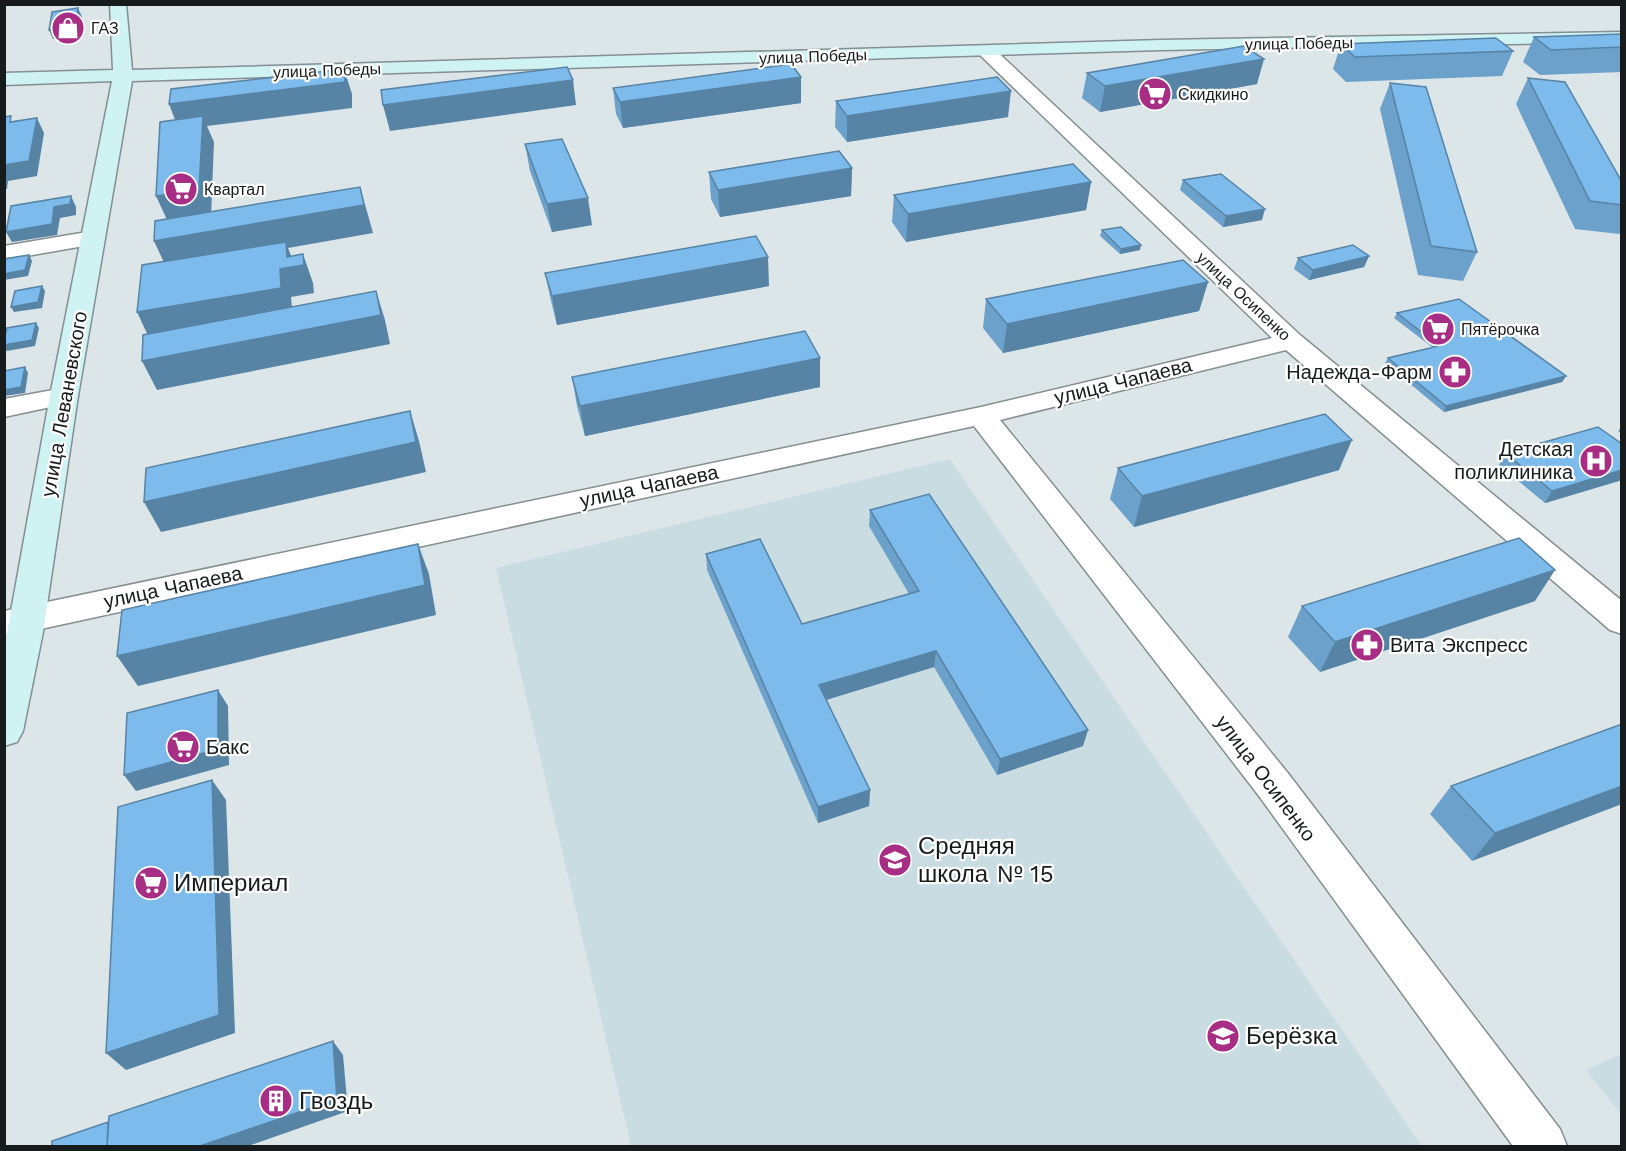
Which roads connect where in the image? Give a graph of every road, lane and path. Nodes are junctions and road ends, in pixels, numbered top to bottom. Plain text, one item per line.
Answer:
1 (118, 4) edge
2 (1622, 37) edge
3 (986, 51) junction
4 (123, 76) junction
5 (4, 79) edge
6 (93, 238) junction
7 (4, 253) edge
8 (1291, 341) junction
9 (64, 396) junction
10 (4, 408) edge
11 (981, 416) junction
12 (17, 621) edge
13 (1622, 621) edge
14 (4, 731) edge
15 (1543, 1146) edge

1 - 4 street, улица Леваневского
2 - 3 street, улица Победы
3 - 4 street, улица Победы
3 - 8 street, улица Осипенко
4 - 5 street, улица Победы
4 - 6 street, улица Леваневского
6 - 7 street
6 - 9 street, улица Леваневского
8 - 11 street, улица Чапаева
8 - 13 street, улица Осипенко
9 - 10 street
9 - 12 street, улица Леваневского
11 - 12 street, улица Чапаева
11 - 15 street, улица Осипенко
12 - 14 street, улица Леваневского

